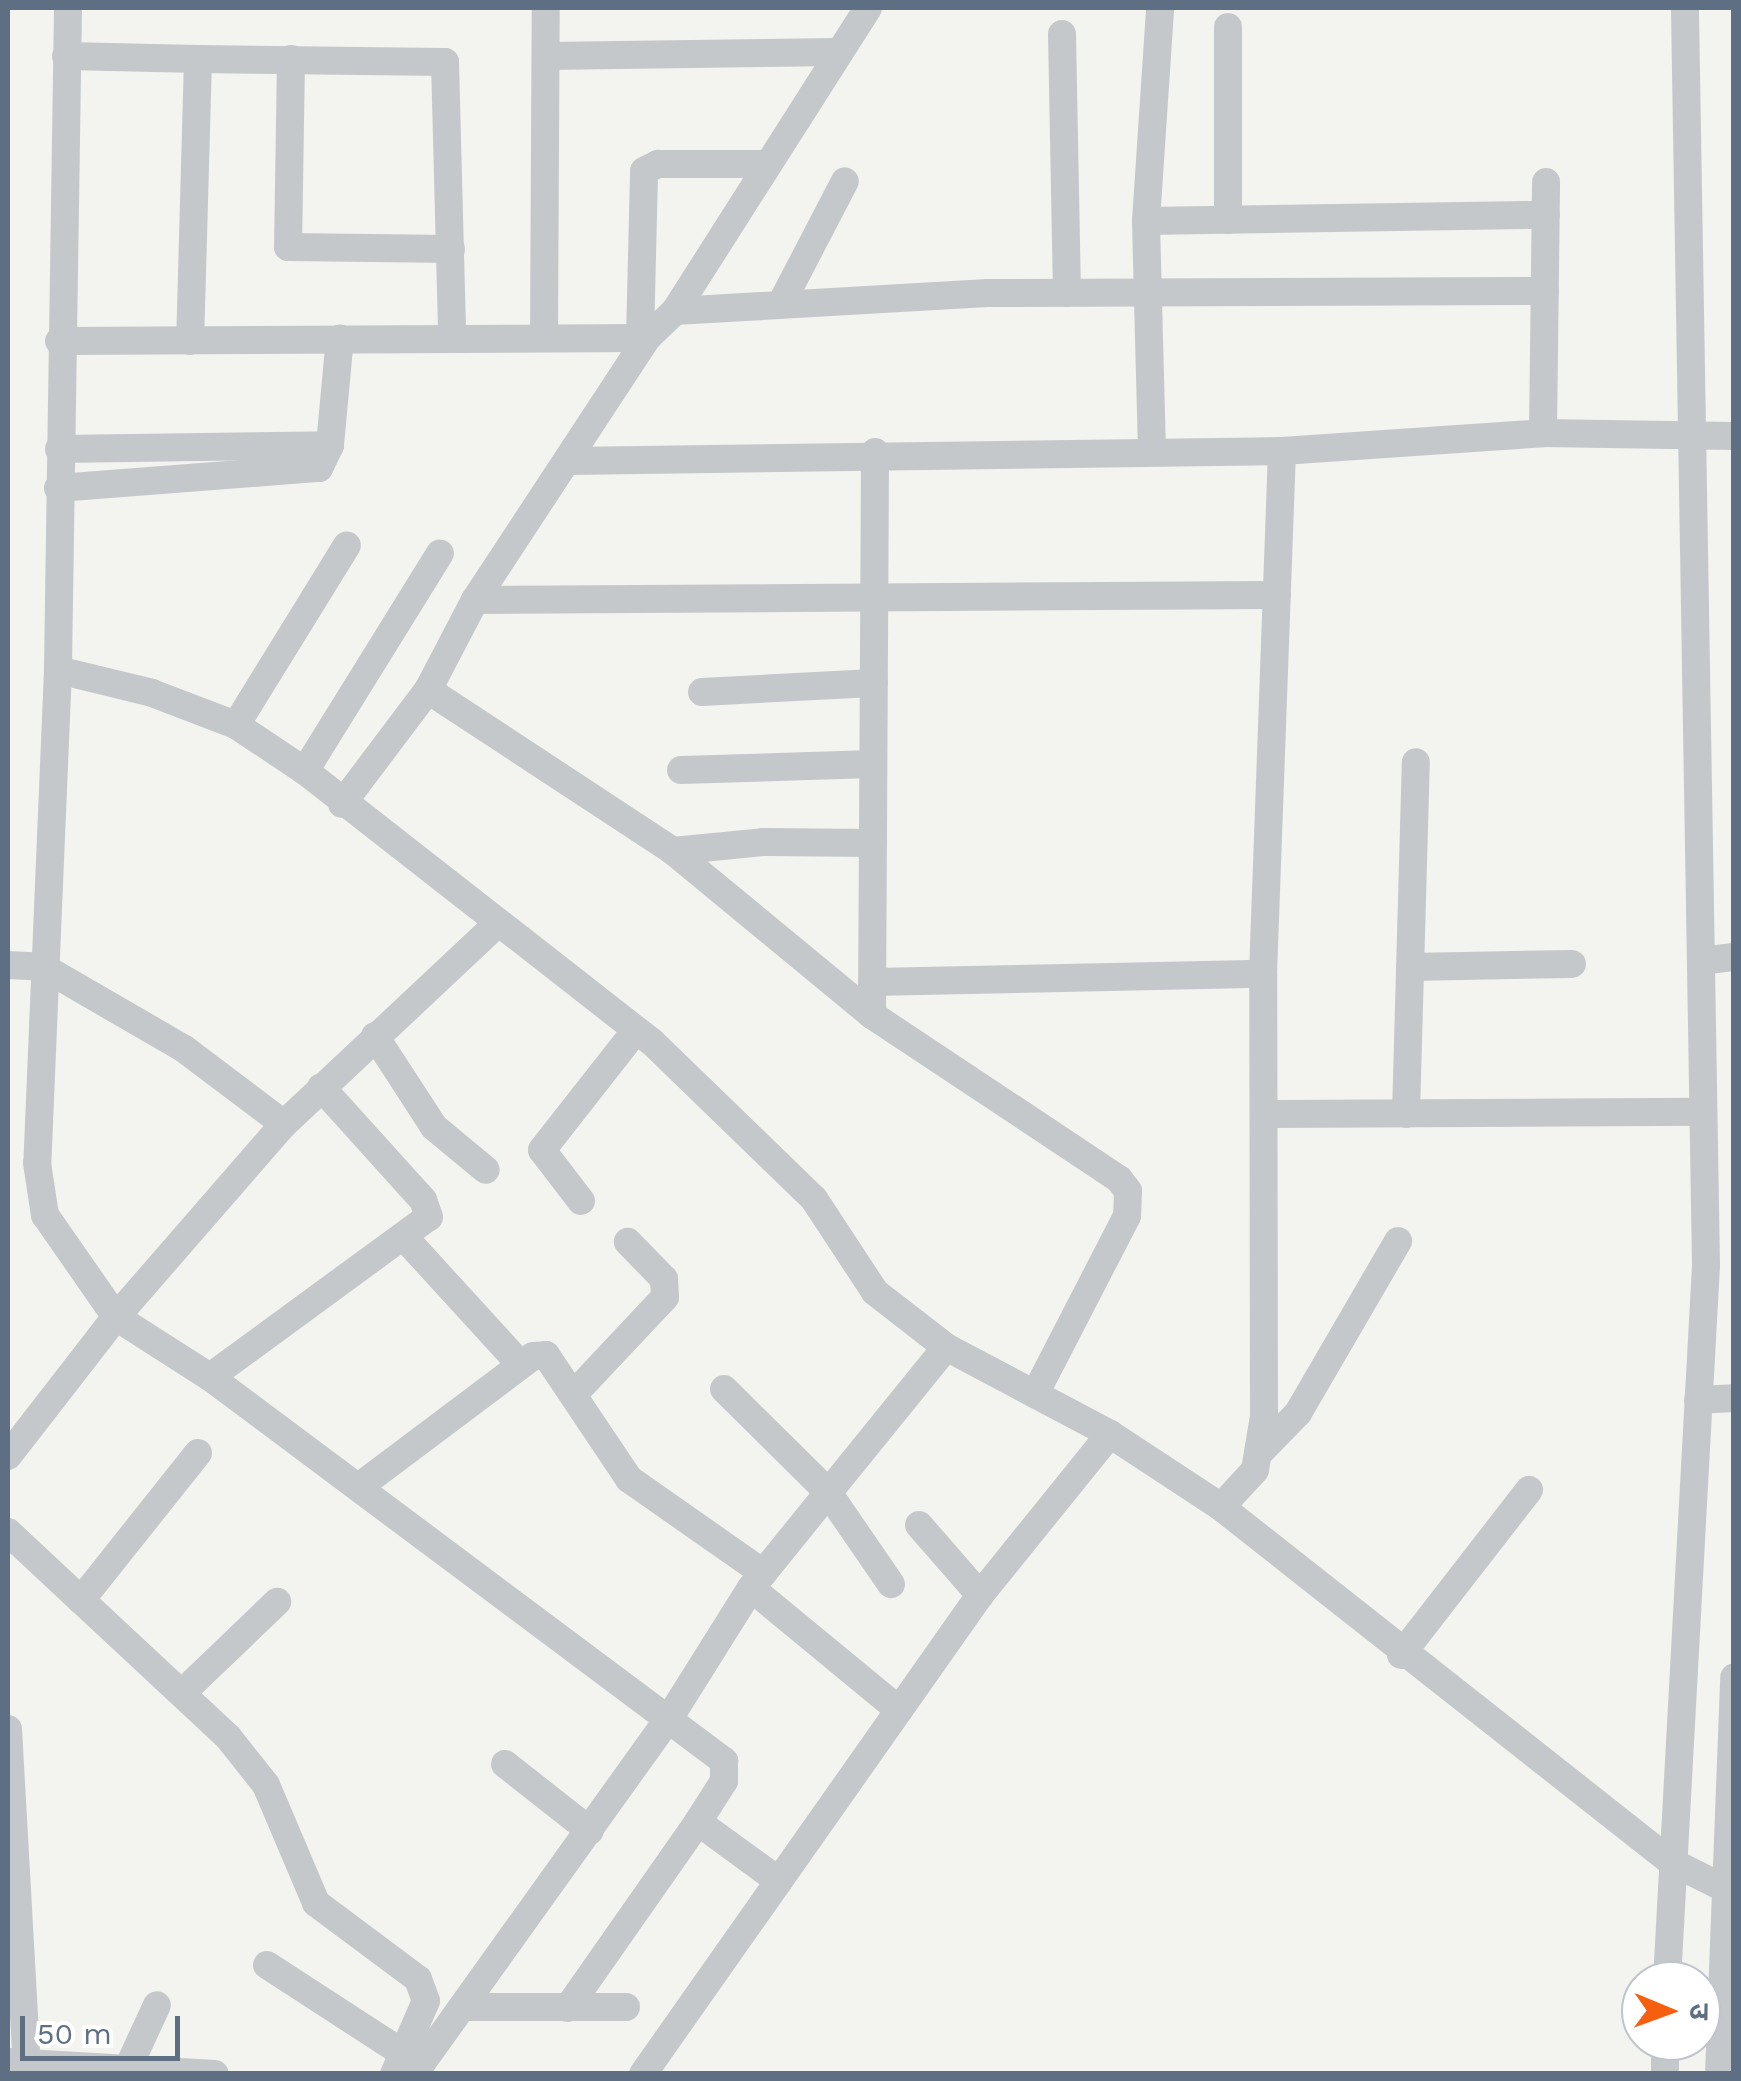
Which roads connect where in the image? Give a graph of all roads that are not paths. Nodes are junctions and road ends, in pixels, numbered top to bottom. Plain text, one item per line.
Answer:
1 (68, 8) edge
2 (546, 8) edge
3 (868, 8) edge
4 (1160, 8) edge
5 (1685, 8) edge
6 (1228, 27) dead end
7 (1062, 34) dead end
8 (839, 52) junction
9 (66, 56) junction
10 (546, 56) junction
11 (198, 59) junction
12 (291, 59) junction
13 (765, 164) junction
14 (846, 180) dead end
15 (1546, 182) dead end
16 (1546, 216) junction
17 (1228, 220) junction
18 (1146, 221) junction
19 (451, 249) junction
20 (1545, 290) junction
21 (1149, 292) junction
22 (1067, 293) junction
23 (782, 302) junction
24 (674, 311) junction
25 (452, 336) junction
26 (544, 337) junction
27 (340, 338) junction
28 (644, 338) junction
29 (59, 341) junction
30 (190, 341) junction
31 (1543, 433) junction
32 (1691, 436) junction
33 (1734, 436) edge
34 (330, 445) junction
35 (59, 449) junction
36 (1282, 451) junction
37 (875, 452) junction
38 (1152, 452) junction
39 (569, 461) junction
40 (58, 488) junction
41 (347, 546) dead end
42 (440, 553) dead end
43 (1277, 595) junction
44 (874, 597) junction
45 (475, 600) junction
46 (58, 670) junction
47 (874, 683) junction
48 (428, 690) junction
49 (702, 692) dead end
50 (236, 725) junction
51 (1416, 762) dead end
52 (874, 764) junction
53 (680, 770) dead end
54 (305, 771) junction
55 (342, 804) junction
56 (873, 843) junction
57 (673, 851) junction
58 (497, 924) junction
59 (1734, 957) edge
60 (1700, 961) junction
61 (8, 964) edge
62 (1572, 964) dead end
63 (43, 967) junction
64 (1410, 968) junction
65 (1263, 974) junction
66 (872, 982) junction
67 (872, 1015) junction
68 (636, 1030) junction
69 (375, 1036) junction
70 (321, 1087) junction
71 (1703, 1112) junction
72 (1264, 1114) junction
73 (1406, 1114) junction
74 (284, 1124) junction
75 (486, 1170) dead end
76 (581, 1200) dead end
77 (404, 1237) junction
78 (1398, 1241) dead end
79 (628, 1242) dead end
80 (116, 1317) junction
81 (946, 1347) junction
82 (522, 1364) junction
83 (210, 1377) junction
84 (724, 1388) dead end
85 (1036, 1392) junction
86 (574, 1394) junction
87 (1734, 1398) edge
88 (1698, 1400) junction
89 (1110, 1434) junction
90 (1262, 1450) junction
91 (198, 1453) dead end
92 (8, 1456) edge
93 (360, 1486) junction
94 (1529, 1490) dead end
95 (827, 1491) junction
96 (1221, 1507) junction
97 (919, 1525) dead end
98 (8, 1532) edge
99 (758, 1580) junction
100 (890, 1584) dead end
101 (980, 1596) junction
102 (81, 1600) junction
103 (277, 1602) dead end
104 (1401, 1655) junction
105 (1734, 1677) edge
106 (182, 1693) junction
107 (899, 1710) junction
108 (670, 1718) junction
109 (8, 1729) edge
110 (505, 1764) dead end
111 (698, 1822) junction
112 (590, 1832) junction
113 (1670, 1861) junction
114 (779, 1881) junction
115 (1728, 1891) edge
116 (1668, 1961) edge
117 (267, 1965) dead end
118 (157, 2004) dead end
119 (468, 2006) junction
120 (626, 2007) dead end
121 (568, 2008) junction
122 (20, 2066) edge
123 (404, 2067) edge
124 (128, 2068) junction
125 (215, 2074) edge
126 (643, 2074) edge
127 (1719, 2074) edge

1 - 9 street
2 - 10 street
3 - 8 street
4 - 18 street
5 - 32 street
6 - 17 street
7 - 22 street
8 - 10 street
8 - 13 street
9 - 11 street
9 - 29 street
10 - 26 street
11 - 12 street
11 - 30 street
12 - 19 street
12 - 19 street
13 - 24 street
13 - 28 street
14 - 23 street
15 - 16 street
16 - 17 street
16 - 20 street
17 - 18 street
18 - 21 street
19 - 25 street
20 - 21 street
20 - 31 street
21 - 22 street
21 - 38 street
22 - 23 street
23 - 24 street
24 - 28 street
25 - 26 street
25 - 27 street
26 - 28 street
27 - 30 street
27 - 34 street
28 - 39 street
29 - 30 street
29 - 35 street
31 - 32 street
31 - 36 street
32 - 33 street
32 - 60 street
34 - 35 street
34 - 40 street
35 - 40 street
36 - 38 street
36 - 43 street
37 - 38 street
37 - 39 street
37 - 44 street
39 - 45 street
40 - 46 street
41 - 50 street
42 - 54 street
43 - 44 street
43 - 65 street
44 - 45 street
44 - 47 street
45 - 48 street
46 - 50 street
46 - 63 street
47 - 49 street
47 - 52 street
48 - 55 street
48 - 57 street
50 - 54 street
51 - 64 street
52 - 53 street
52 - 56 street
54 - 55 street
55 - 58 street
56 - 57 street
56 - 66 street
57 - 67 street
58 - 68 street
58 - 69 street
59 - 60 street
60 - 71 street
61 - 63 street
62 - 64 street
63 - 74 street
63 - 80 street
64 - 73 street
65 - 66 street
65 - 72 street
66 - 67 street
67 - 85 street
68 - 76 street
68 - 81 street
69 - 70 street
69 - 75 street
70 - 74 street
70 - 77 street
71 - 73 street
71 - 88 street
72 - 73 street
72 - 90 street
74 - 80 street
77 - 82 street
77 - 83 street
78 - 90 street
79 - 86 street
80 - 83 street
80 - 92 street
81 - 85 street
81 - 95 street
82 - 86 street
82 - 93 street
83 - 93 street
84 - 95 street
85 - 89 street
86 - 99 street
87 - 88 street
88 - 113 street
89 - 96 street
89 - 101 street
90 - 96 street
91 - 102 street
93 - 108 street
94 - 104 street
95 - 99 street
95 - 100 street
96 - 104 street
97 - 101 street
98 - 102 street
99 - 107 street
99 - 108 street
101 - 107 street
102 - 106 street
103 - 106 street
104 - 113 street
105 - 115 street
106 - 123 street
107 - 114 street
108 - 111 street
108 - 112 street
109 - 122 street
110 - 112 street
111 - 114 street
111 - 121 street
112 - 119 street
113 - 115 street
113 - 116 street
114 - 126 street
115 - 127 street
117 - 123 street
118 - 124 street
119 - 121 street
119 - 123 street
120 - 121 street
122 - 124 street
124 - 125 street

